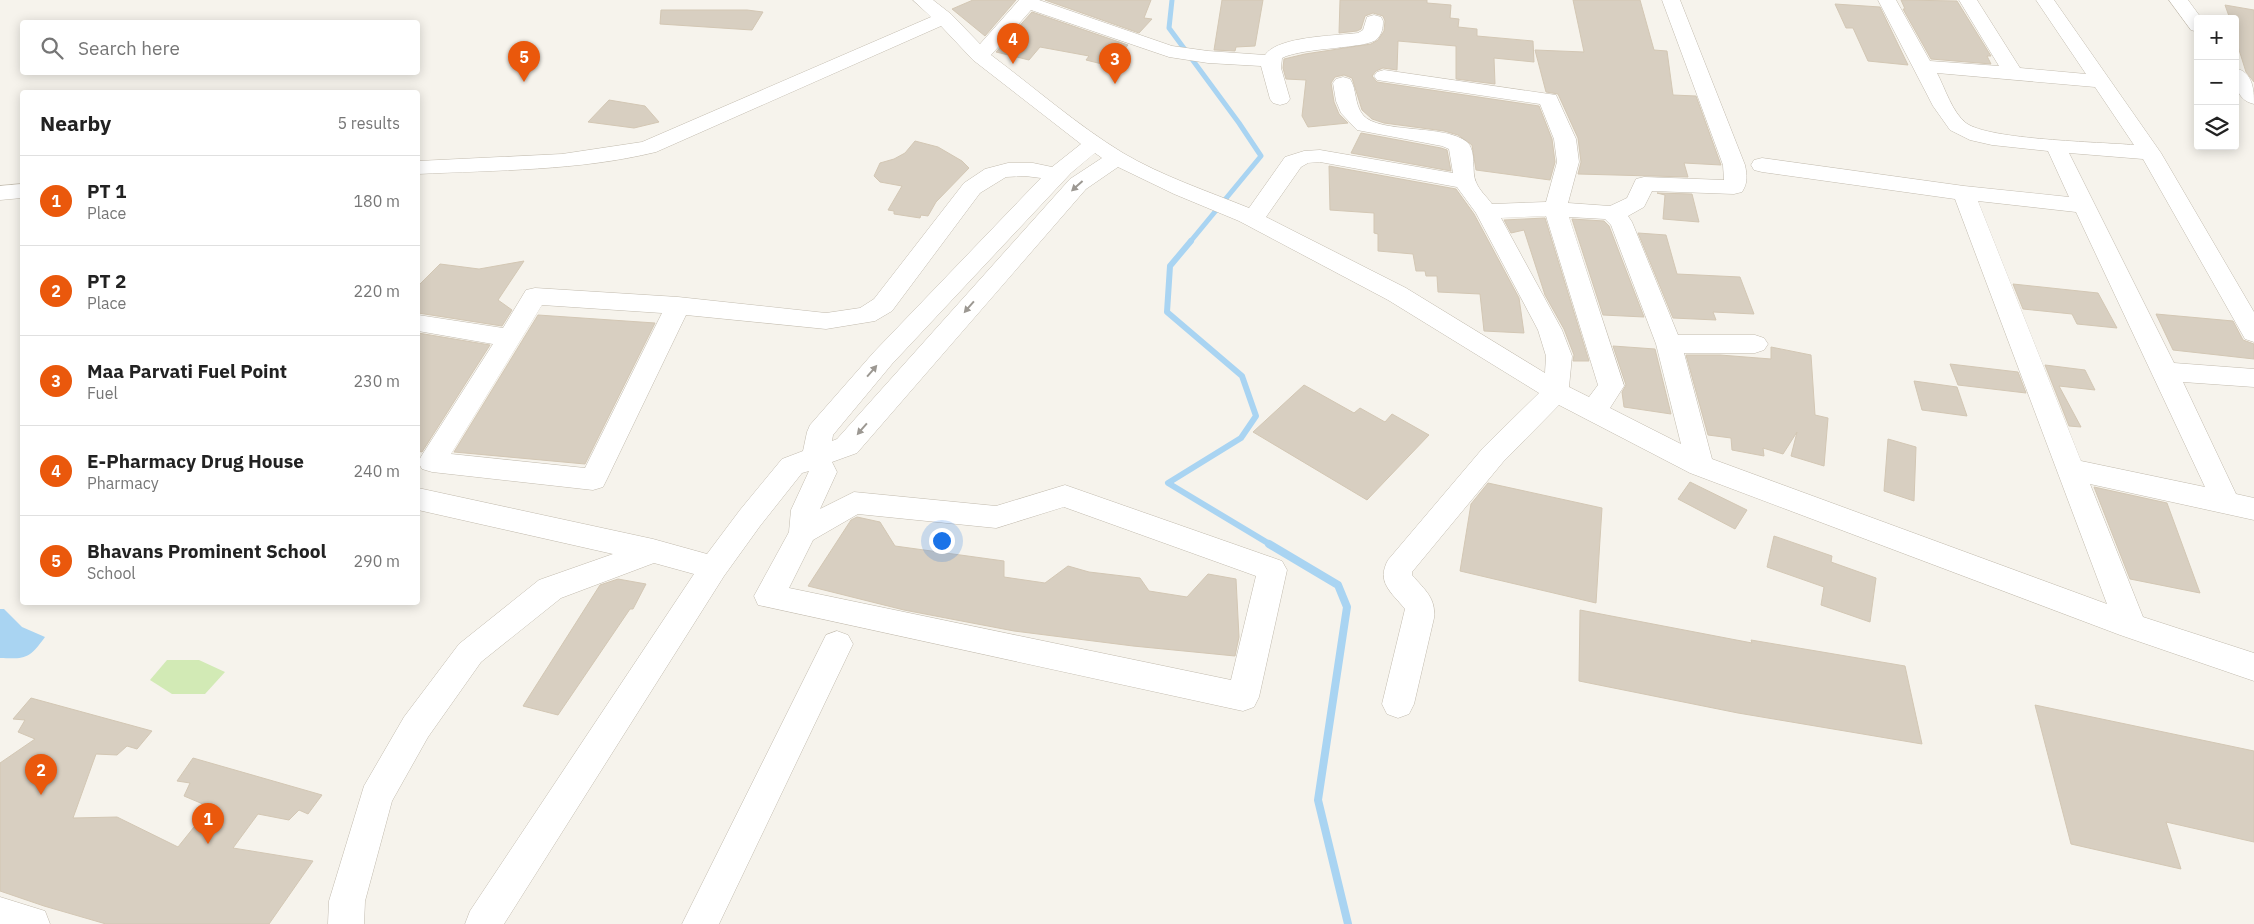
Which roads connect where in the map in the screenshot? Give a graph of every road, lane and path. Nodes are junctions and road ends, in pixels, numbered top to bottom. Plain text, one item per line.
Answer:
1 (922, 0) edge
2 (1671, 0) edge
3 (1887, 0) edge
4 (1968, 0) edge
5 (2046, 0) edge
6 (2178, 0) edge
7 (1030, 1) edge
8 (944, 18) junction
9 (1374, 21) dead end
10 (2194, 21) edge
11 (980, 56) junction
12 (1270, 62) junction
13 (1923, 66) junction
14 (2013, 73) junction
15 (1384, 76) dead end
16 (2239, 79) edge
17 (2101, 82) junction
18 (1343, 83) dead end
19 (2254, 98) edge
20 (1280, 99) dead end
21 (1095, 143) junction
22 (2065, 146) junction
23 (2150, 153) junction
24 (1117, 158) junction
25 (1762, 166) dead end
26 (420, 167) edge
27 (1057, 174) junction
28 (1464, 182) junction
29 (20, 191) edge
30 (0, 193) edge
31 (1964, 193) junction
32 (2085, 206) junction
33 (1555, 209) junction
34 (1486, 211) junction
35 (1613, 214) junction
36 (1250, 217) junction
37 (678, 306) junction
38 (866, 315) junction
39 (420, 323) edge
40 (909, 330) junction
41 (2254, 333) edge
42 (510, 338) junction
43 (1669, 344) junction
44 (1755, 344) dead end
45 (2165, 372) junction
46 (2254, 378) edge
47 (1556, 392) junction
48 (1594, 410) junction
49 (816, 458) junction
50 (1700, 466) junction
51 (2071, 469) junction
52 (420, 499) edge
53 (2226, 503) junction
54 (2254, 509) edge
55 (803, 532) junction
56 (653, 551) junction
57 (714, 568) junction
58 (2131, 626) junction
59 (837, 644) dead end
60 (2254, 667) edge
61 (1398, 704) dead end
62 (0, 915) edge
63 (32, 924) edge
64 (346, 924) edge
65 (482, 924) edge
66 (700, 924) edge

1 - 8 street
2 - 35 street
3 - 13 street
4 - 14 street
5 - 17 street
6 - 10 street
7 - 11 street
7 - 12 street
8 - 11 street
8 - 26 street
9 - 12 street
11 - 21 street
12 - 20 street
13 - 14 street
13 - 22 street
14 - 17 street
15 - 33 street
16 - 19 street
17 - 23 street
18 - 28 street
21 - 24 street
21 - 27 street
22 - 23 street
22 - 32 street
23 - 41 street
24 - 36 street
24 -> 49 street
25 - 31 street
27 - 38 street
27 - 40 street
28 - 34 street
28 - 36 street
29 - 30 street
31 - 32 street
31 - 51 street
32 - 45 street
33 - 34 street
33 - 35 street
33 - 48 street
34 - 47 street
35 - 43 street
36 - 47 street
37 - 38 street
37 - 42 street
37 - 42 street
38 - 40 street
39 - 42 street
49 -> 40 street
43 - 44 street
43 - 50 street
45 - 46 street
45 - 53 street
47 - 48 street
47 - 61 street
48 - 50 street
49 - 55 street
49 - 57 street
50 - 58 street
51 - 53 street
51 - 58 street
52 - 56 street
53 - 54 street
55 - 55 street
56 - 57 street
56 - 64 street
57 - 65 street
58 - 60 street
59 - 66 street
62 - 63 street

